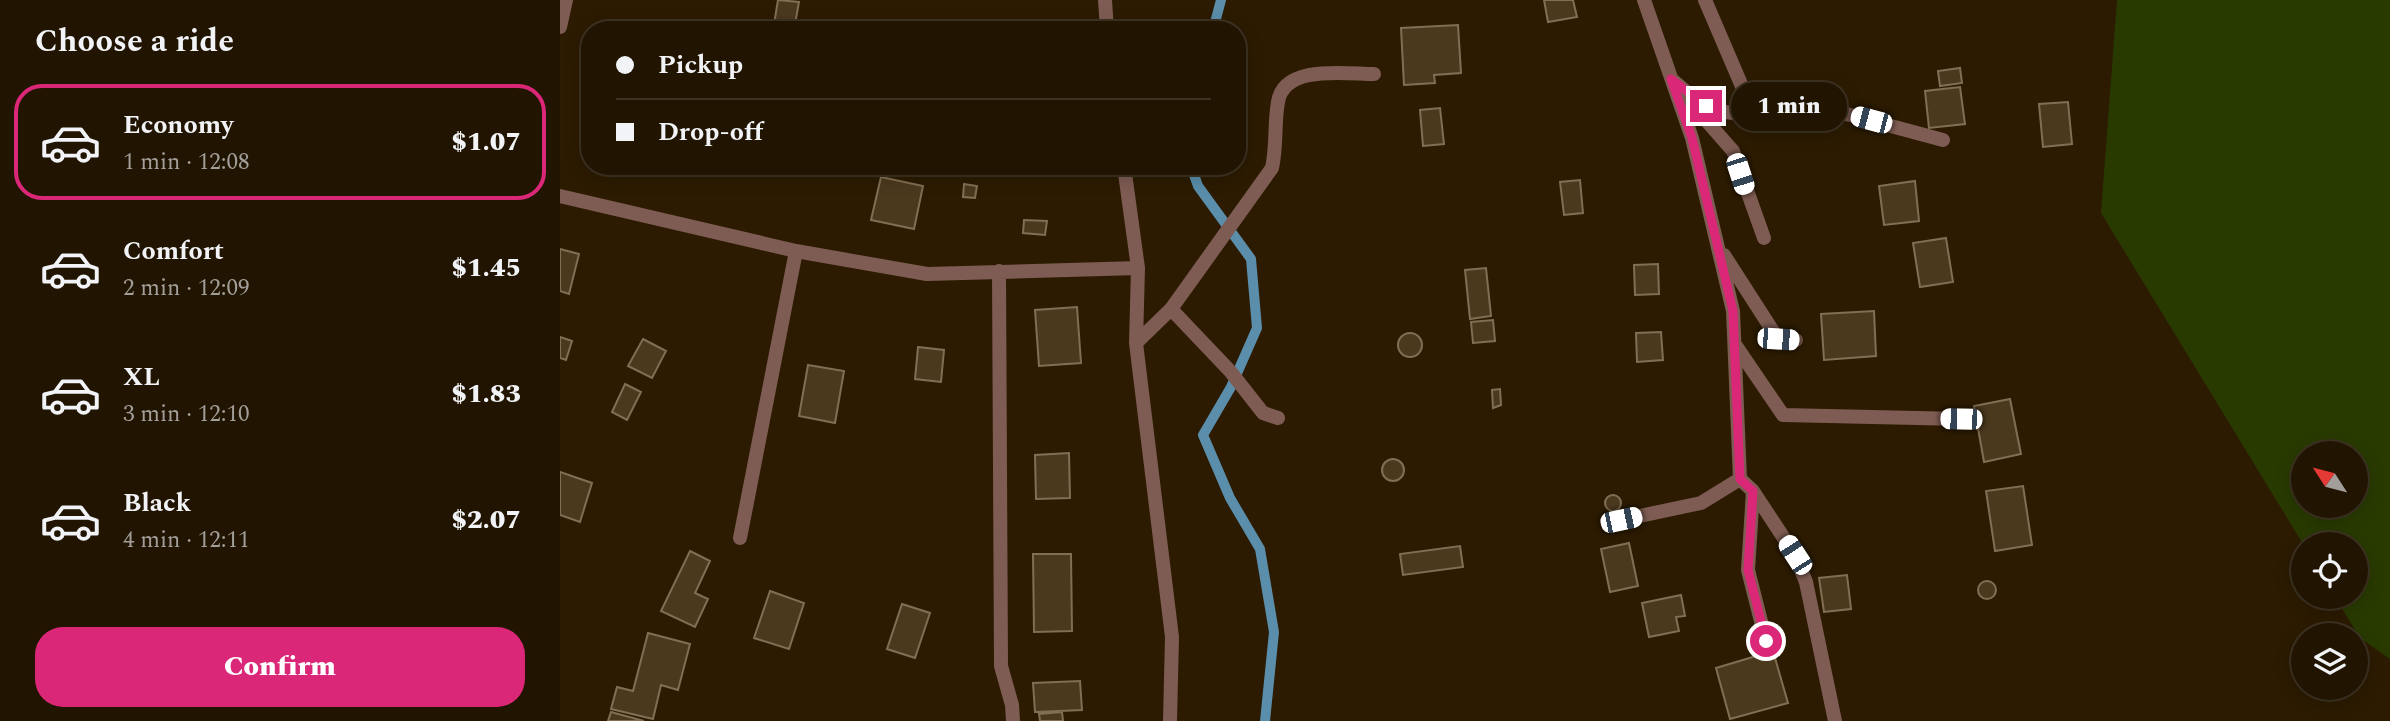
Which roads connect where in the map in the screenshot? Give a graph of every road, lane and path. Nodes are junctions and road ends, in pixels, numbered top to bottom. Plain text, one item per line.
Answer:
1 (566, 0) edge
2 (1105, 0) edge
3 (1644, 0) edge
4 (1705, 0) edge
5 (1106, 21) edge
6 (560, 27) edge
7 (1374, 74) dead end
8 (1671, 79) junction
9 (1753, 112) junction
10 (1943, 140) dead end
11 (1125, 175) edge
12 (560, 196) edge
13 (1764, 238) dead end
14 (1719, 248) junction
15 (796, 251) junction
16 (1138, 268) junction
17 (999, 271) junction
18 (1171, 309) junction
19 (1796, 340) dead end
20 (1136, 343) junction
21 (1735, 345) junction
22 (1278, 418) dead end
23 (1961, 419) dead end
24 (1740, 479) junction
25 (1753, 491) junction
26 (1621, 520) dead end
27 (740, 538) dead end
28 (1766, 641) dead end
29 (1013, 721) edge
30 (1170, 721) edge
31 (1835, 721) edge

1 - 6 street
2 - 5 street
3 - 8 street
4 - 9 street
7 - 18 street
8 - 9 street
8 - 13 street
8 - 14 street
9 - 10 street
11 - 16 street
12 - 15 street
14 - 19 street
14 - 21 street
15 - 17 street
15 - 27 street
16 - 17 street
16 - 20 street
17 - 29 street
18 - 20 street
18 - 22 street
20 - 30 street
21 - 23 street
21 - 24 street
24 - 25 street
24 - 26 street
25 - 28 street
25 - 31 street

